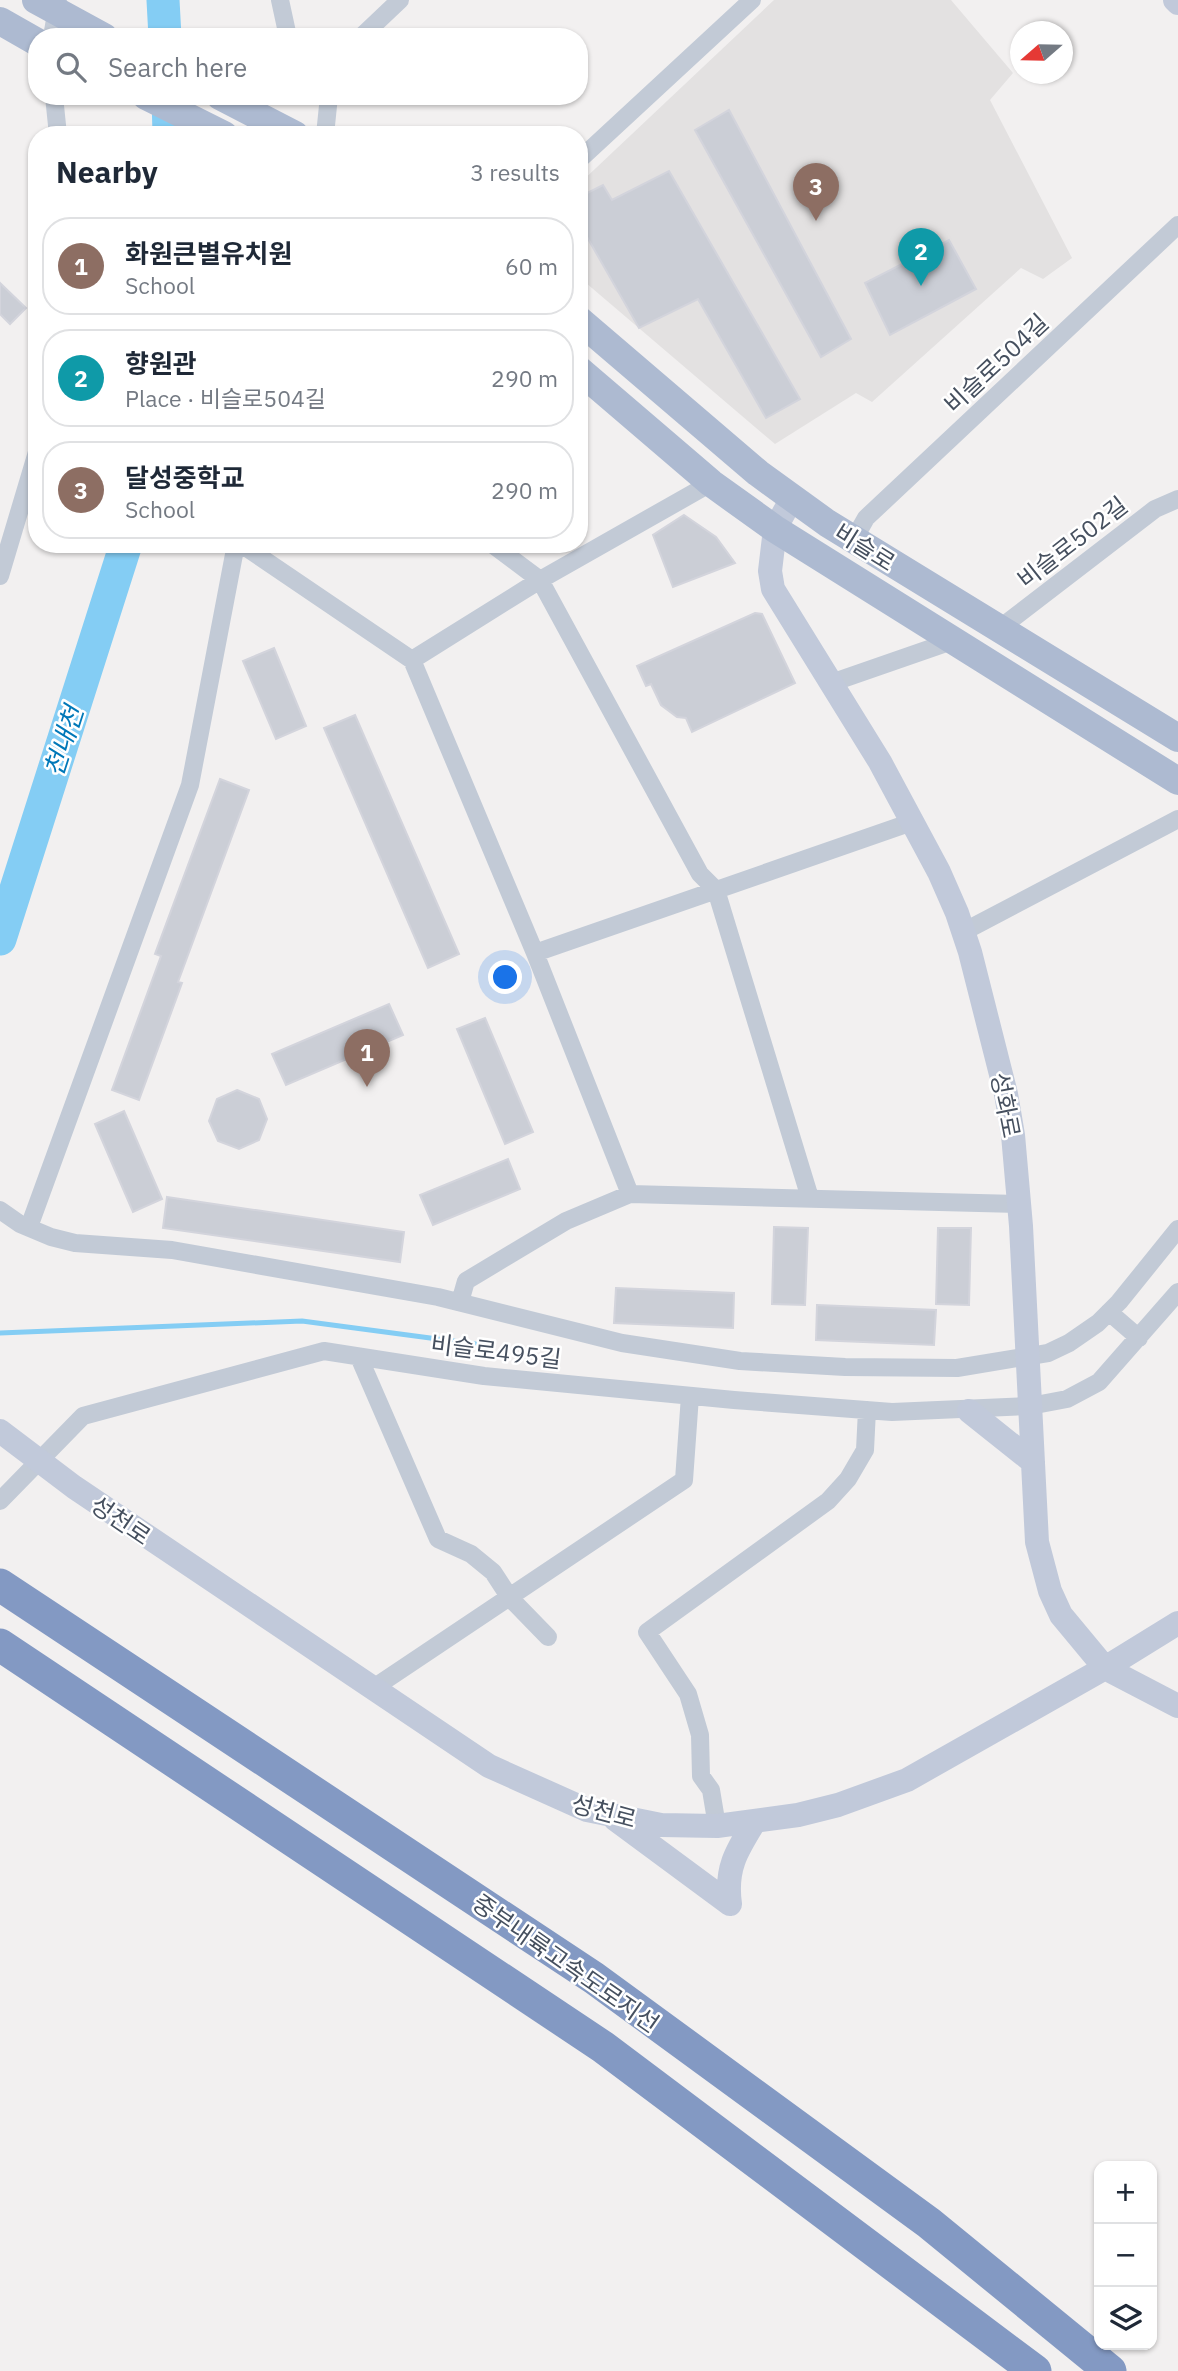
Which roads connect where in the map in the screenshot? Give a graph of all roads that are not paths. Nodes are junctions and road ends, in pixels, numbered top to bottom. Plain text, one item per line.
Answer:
1 (281, 0) edge
2 (400, 0) edge
3 (752, 0) edge
4 (0, 21) edge
5 (286, 28) edge
6 (370, 28) edge
7 (28, 37) edge
8 (55, 105) edge
9 (164, 105) edge
10 (237, 105) edge
11 (328, 105) edge
12 (57, 126) edge
13 (206, 126) edge
14 (278, 126) edge
15 (326, 126) edge
16 (588, 152) edge
17 (1178, 225) edge
18 (588, 328) edge
19 (588, 378) edge
20 (659, 437) junction
21 (722, 443) junction
22 (28, 482) edge
23 (712, 483) junction
24 (792, 498) junction
25 (1178, 499) edge
26 (775, 529) junction
27 (853, 541) junction
28 (234, 553) edge
29 (254, 553) edge
30 (504, 553) edge
31 (588, 553) edge
32 (588, 553) edge
33 (894, 566) junction
34 (1, 570) edge
35 (540, 580) junction
36 (878, 595) junction
37 (999, 629) junction
38 (952, 641) junction
39 (412, 660) junction
40 (831, 683) junction
41 (1178, 738) edge
42 (1178, 781) edge
43 (1178, 819) edge
44 (912, 822) junction
45 (716, 890) junction
46 (963, 932) junction
47 (535, 953) junction
48 (630, 1194) junction
49 (810, 1198) junction
50 (1020, 1204) junction
51 (0, 1210) edge
52 (25, 1226) junction
53 (1178, 1230) edge
54 (1178, 1292) edge
55 (460, 1302) junction
56 (1109, 1312) junction
57 (1139, 1338) junction
58 (359, 1357) junction
59 (1028, 1358) junction
60 (690, 1396) junction
61 (1030, 1406) junction
62 (867, 1410) junction
63 (969, 1410) junction
64 (0, 1431) edge
65 (1033, 1462) junction
66 (0, 1501) edge
67 (0, 1586) edge
68 (510, 1598) junction
69 (1178, 1622) edge
70 (548, 1637) dead end
71 (0, 1645) edge
72 (1105, 1668) junction
73 (372, 1689) junction
74 (1178, 1706) edge
75 (611, 1816) junction
76 (755, 1821) junction
77 (717, 1826) junction
78 (1035, 2371) edge
79 (1110, 2371) edge

1 - 5 street
2 - 6 street
3 - 16 street
4 - 7 main road
8 - 12 street
9 - 13 main road
10 - 14 main road
11 - 15 street
17 - 27 street, 비슬로504길
18 - 21 main road, 비슬로
19 - 20 main road, 비슬로
20 - 21 main road
20 - 23 main road, 비슬로
21 - 24 main road, 비슬로
22 - 34 street
23 - 26 main road, 비슬로
23 - 31 street
24 - 26 main road, 성화로
24 - 27 main road, 비슬로
25 - 37 street, 비슬로502길
26 - 36 main road, 비슬로
26 - 40 main road, 성화로
27 - 33 main road, 비슬로
28 - 52 street
29 - 39 street
30 - 35 street
32 - 35 street
33 - 36 main road
33 - 37 main road, 비슬로
35 - 39 street
35 - 45 street
36 - 38 main road, 비슬로
37 - 41 main road, 비슬로
38 - 40 street
38 - 42 main road, 비슬로
39 - 47 street
40 - 44 main road, 성화로
43 - 46 street
44 - 45 street
44 - 46 main road, 성화로
45 - 47 street
45 - 49 street
46 - 50 main road, 성화로
47 - 48 street
48 - 49 street
48 - 55 street
49 - 50 street
50 - 59 main road, 성화로
51 - 52 street
52 - 55 street
53 - 56 street
54 - 57 street, 비슬로495길
55 - 59 street
56 - 57 street
56 - 59 street
57 - 61 street, 비슬로495길
58 - 60 street, 비슬로495길
58 - 66 street, 비슬로495길
58 - 68 street
59 - 61 main road, 성화로
60 - 62 street, 비슬로495길
60 - 68 street
61 - 63 street, 비슬로495길
61 - 65 main road, 성화로
62 - 63 street, 비슬로495길
62 - 77 street
63 - 65 main road
64 - 73 main road, 성천로
65 - 72 main road, 성화로
67 - 79 highway, 중부내륙고속도로지선
68 - 70 street
68 - 73 street
69 - 72 main road, 성천로
71 - 78 highway, 중부내륙고속도로지선
72 - 74 main road, 성화로
72 - 76 main road, 성천로
73 - 75 main road, 성천로
75 - 76 main road
75 - 77 main road, 성천로
76 - 77 main road, 성천로

